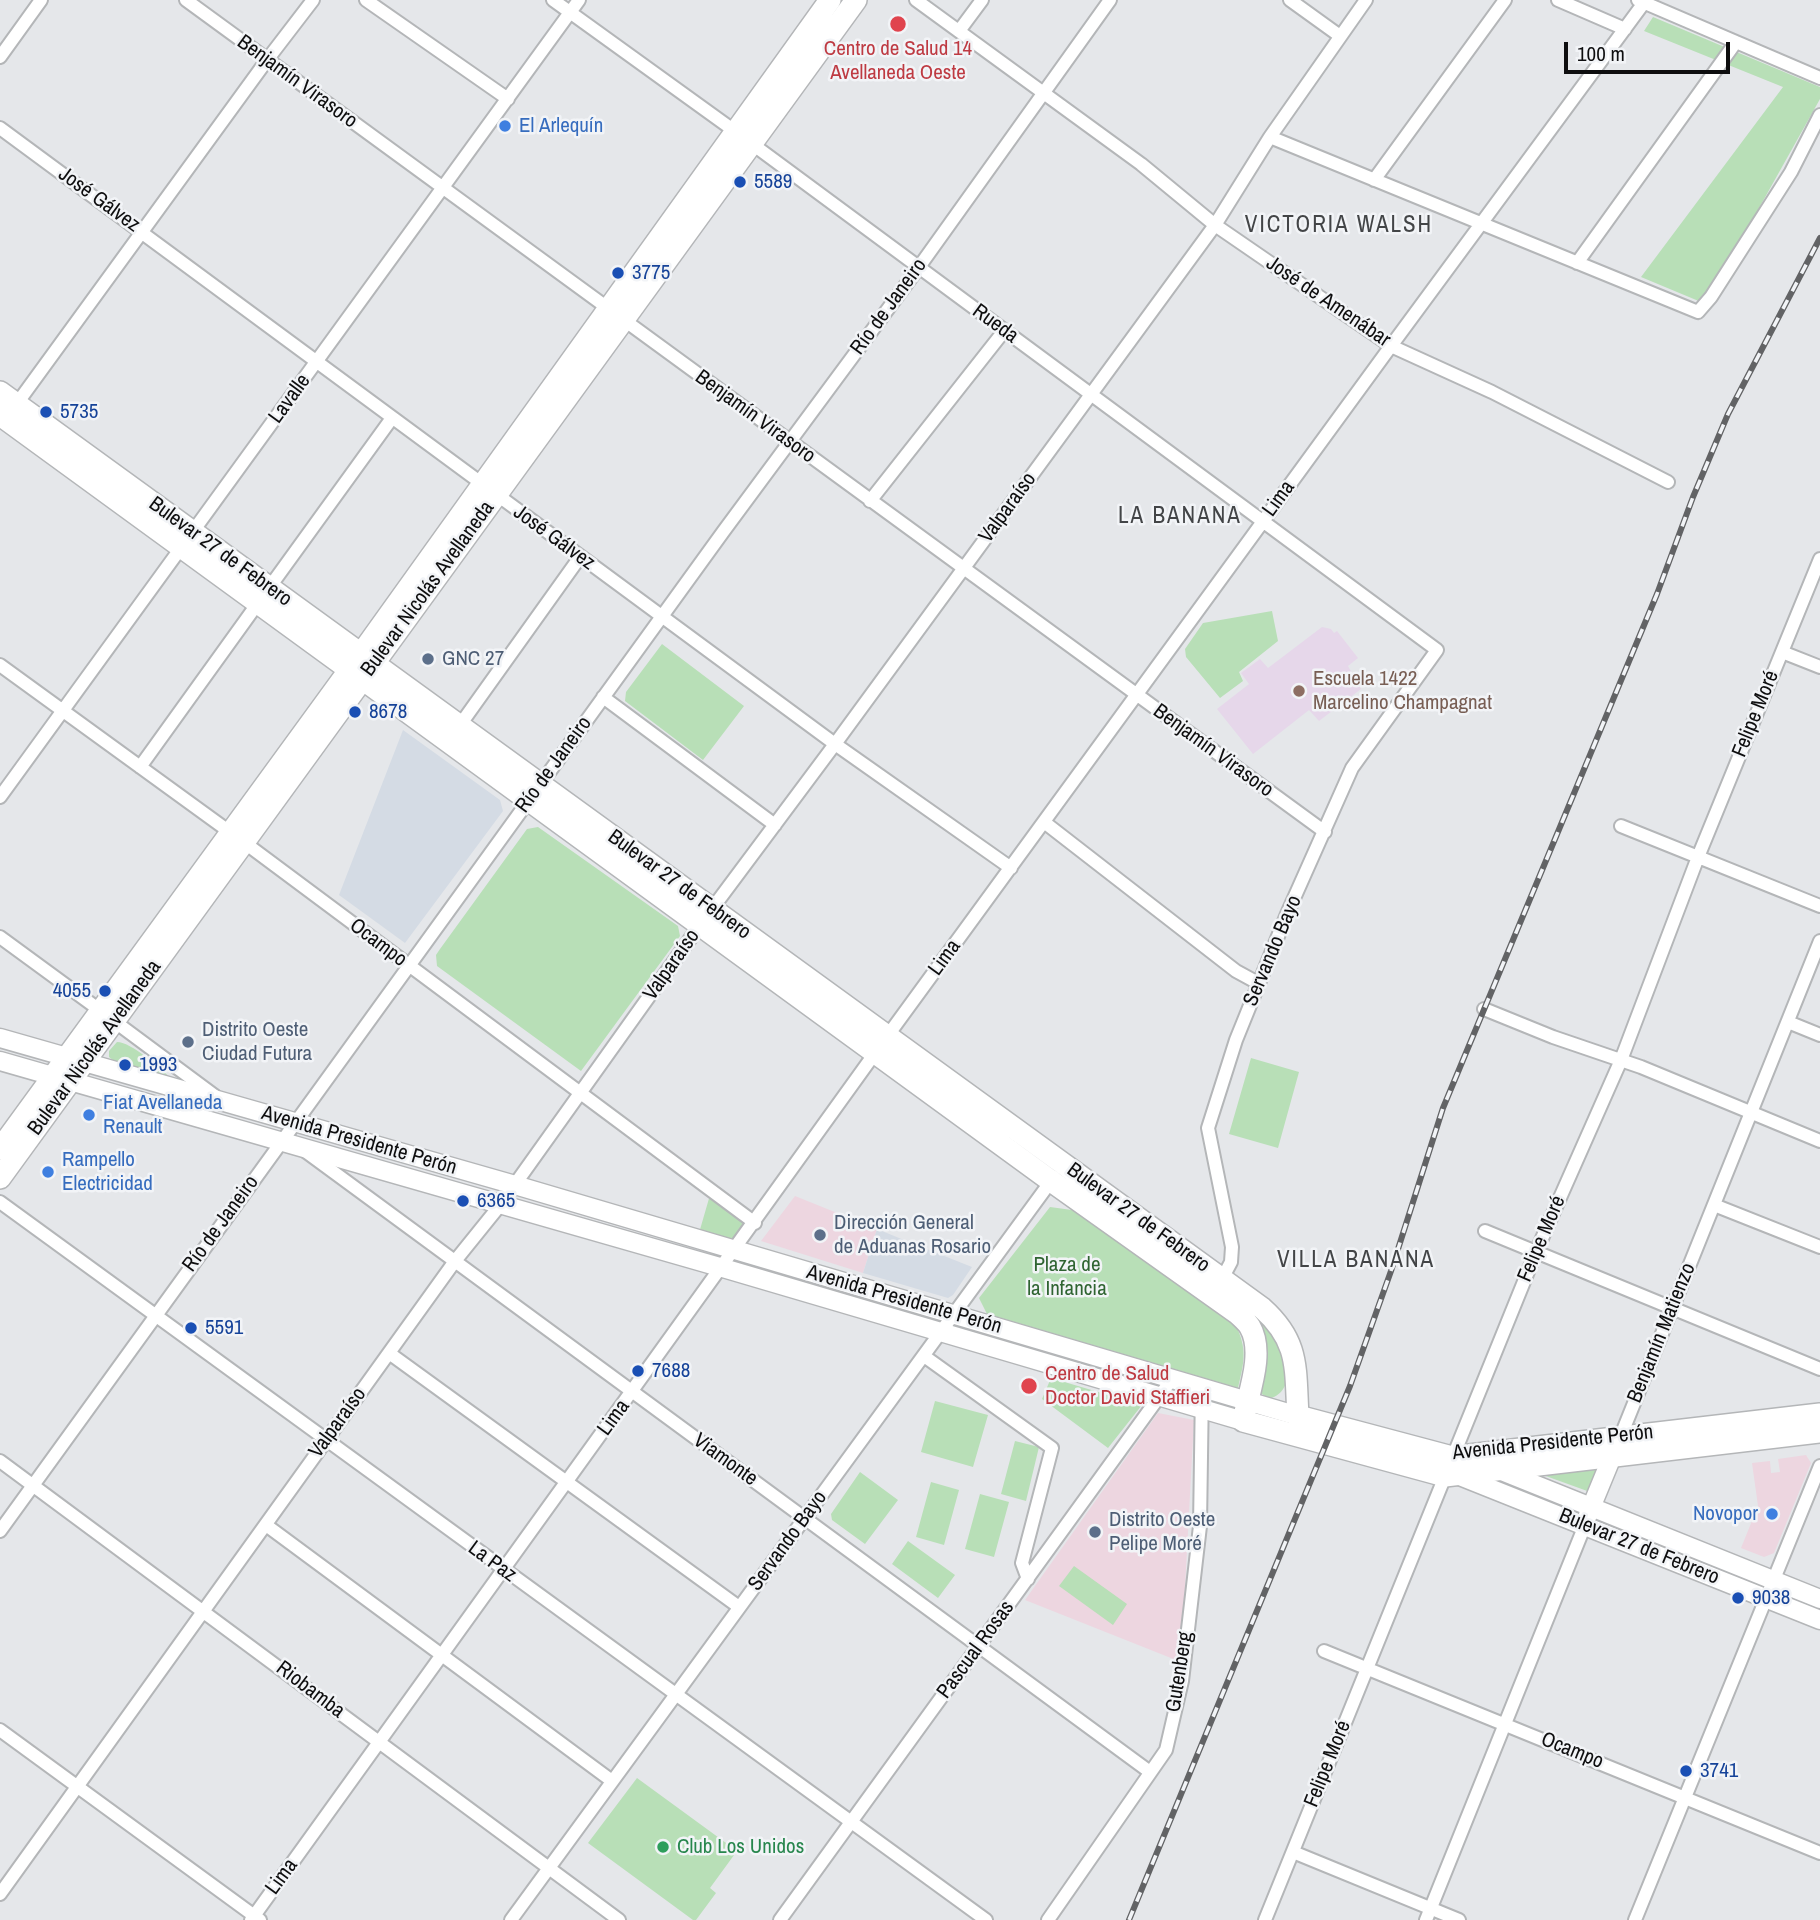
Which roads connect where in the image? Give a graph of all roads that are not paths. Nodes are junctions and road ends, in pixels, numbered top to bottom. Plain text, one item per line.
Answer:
1 (41, 0) edge
2 (186, 0) edge
3 (313, 0) edge
4 (366, 0) edge
5 (553, 0) edge
6 (579, 0) edge
7 (830, 0) edge
8 (856, 0) edge
9 (916, 0) edge
10 (982, 0) edge
11 (1110, 0) edge
12 (1290, 0) edge
13 (1366, 0) edge
14 (1506, 0) edge
15 (1558, 0) edge
16 (1642, 1) edge
17 (570, 12) junction
18 (1625, 29) junction
19 (959, 31) junction
20 (1340, 36) junction
21 (1736, 42) junction
22 (0, 57) edge
23 (267, 60) junction
24 (1820, 78) edge
25 (1043, 92) junction
26 (508, 99) junction
27 (1820, 115) edge
28 (0, 128) edge
29 (1270, 137) junction
30 (744, 138) junction
31 (1374, 180) junction
32 (442, 188) junction
33 (1481, 224) junction
34 (1215, 225) junction
35 (142, 232) junction
36 (1577, 263) junction
37 (919, 267) junction
38 (615, 316) junction
39 (1004, 331) junction
40 (1391, 346) junction
41 (317, 361) junction
42 (1091, 395) junction
43 (5, 411) edge
44 (392, 418) junction
45 (789, 442) junction
46 (1668, 482) dead end
47 (489, 491) junction
48 (870, 501) junction
49 (1263, 522) junction
50 (188, 540) junction
51 (580, 557) junction
52 (1820, 559) edge
53 (963, 569) junction
54 (264, 595) junction
55 (662, 616) junction
56 (1437, 650) joint
57 (1782, 652) junction
58 (0, 665) edge
59 (362, 666) junction
60 (1820, 667) edge
61 (1137, 695) junction
62 (603, 697) junction
63 (63, 711) junction
64 (460, 725) junction
65 (835, 744) junction
66 (140, 767) junction
67 (534, 792) junction
68 (0, 797) edge
69 (1044, 822) junction
70 (775, 825) junction
71 (1621, 826) dead end
72 (1325, 832) junction
73 (237, 837) junction
74 (1698, 857) junction
75 (1011, 868) junction
76 (1820, 906) edge
77 (706, 917) junction
78 (0, 937) edge
79 (1820, 941) edge
80 (408, 965) junction
81 (1258, 983) junction
82 (1484, 1009) dead end
83 (107, 1016) junction
84 (1788, 1021) junction
85 (1820, 1035) edge
86 (888, 1036) junction
87 (0, 1038) edge
88 (875, 1053) junction
89 (0, 1060) edge
90 (76, 1060) junction
91 (1621, 1060) junction
92 (62, 1079) junction
93 (580, 1093) junction
94 (224, 1102) junction
95 (1751, 1113) junction
96 (294, 1123) junction
97 (1820, 1141) edge
98 (280, 1142) junction
99 (299, 1147) junction
100 (0, 1149) edge
101 (1064, 1163) junction
102 (0, 1178) edge
103 (1051, 1181) junction
104 (515, 1185) junction
105 (0, 1202) edge
106 (501, 1204) junction
107 (1714, 1205) junction
108 (755, 1223) junction
109 (1485, 1231) dead end
110 (1820, 1247) edge
111 (736, 1250) junction
112 (1536, 1252) junction
113 (455, 1261) junction
114 (723, 1268) junction
115 (1222, 1279) junction
116 (1672, 1308) junction
117 (954, 1315) junction
118 (155, 1316) junction
119 (939, 1333) junction
120 (389, 1353) junction
121 (924, 1356) junction
122 (1820, 1369) edge
123 (1172, 1379) junction
124 (1202, 1388) junction
125 (633, 1392) junction
126 (1159, 1398) junction
127 (1201, 1409) junction
128 (1245, 1411) junction
129 (1820, 1414) edge
130 (1298, 1416) junction
131 (1820, 1432) edge
132 (326, 1440) junction
133 (1616, 1447) junction
134 (0, 1461) edge
135 (1454, 1466) junction
136 (1820, 1466) edge
137 (1500, 1470) junction
138 (568, 1482) junction
139 (33, 1485) junction
140 (1592, 1506) junction
141 (805, 1518) junction
142 (266, 1525) junction
143 (1585, 1525) junction
144 (0, 1531) edge
145 (504, 1570) junction
146 (1028, 1579) junction
147 (1774, 1580) junction
148 (1766, 1598) junction
149 (1820, 1599) edge
150 (739, 1607) junction
151 (203, 1611) junction
152 (1820, 1619) edge
153 (979, 1647) junction
154 (1324, 1650) dead end
155 (442, 1655) junction
156 (1367, 1668) junction
157 (676, 1695) junction
158 (1505, 1724) junction
159 (0, 1730) edge
160 (379, 1742) junction
161 (1150, 1772) junction
162 (612, 1781) junction
163 (78, 1786) junction
164 (1685, 1798) junction
165 (851, 1822) junction
166 (1293, 1852) junction
167 (1820, 1853) edge
168 (549, 1868) junction
169 (0, 1894) edge
170 (1428, 1914) edge
171 (784, 1915) edge
172 (255, 1918) edge
173 (511, 1920) edge
174 (619, 1920) edge
175 (799, 1920) edge
176 (986, 1920) edge
177 (1048, 1920) edge
178 (1265, 1920) edge
179 (1459, 1920) edge
180 (1635, 1920) edge

1 - 22 street
2 - 23 street, Benjamín Virasoro
3 - 23 street
4 - 26 street
5 - 17 street, Rueda
6 - 17 street, Lavalle
7 - 30 main road, Bulevar Nicolás Avellaneda
8 - 30 main road, Bulevar Nicolás Avellaneda
9 - 19 street, José de Amenábar
10 - 19 street
11 - 25 street, Río de Janeiro
12 - 20 street
13 - 20 street, Valparaíso
14 - 31 street
15 - 18 street
16 - 18 street, Lima
16 - 21 street
17 - 26 street, Lavalle
17 - 30 street, Rueda
18 - 33 street, Lima
19 - 25 street, José de Amenábar
20 - 29 street, Valparaíso
21 - 24 street
21 - 36 street
23 - 32 street, Benjamín Virasoro
23 - 35 street
25 - 34 street, José de Amenábar
25 - 37 street, Río de Janeiro
26 - 32 street, Lavalle
27 - 36 street
28 - 35 street, José Gálvez
29 - 31 street
29 - 34 street, Valparaíso
30 - 37 street, Rueda
30 - 38 main road, Bulevar Nicolás Avellaneda
31 - 33 street
32 - 38 street, Benjamín Virasoro
32 - 41 street, Lavalle
33 - 36 street
33 - 40 street, Lima
34 - 40 street, José de Amenábar
34 - 42 street, Valparaíso
35 - 41 street, José Gálvez
35 - 43 street
37 - 39 street, Rueda
37 - 45 street, Río de Janeiro
38 - 45 street, Benjamín Virasoro
38 - 47 main road, Bulevar Nicolás Avellaneda
39 - 42 street, Rueda
39 - 48 street
40 - 46 street, José de Amenábar
40 - 49 street, Lima
41 - 44 street, José Gálvez
41 - 50 street, Lavalle
42 - 49 street, Rueda
42 - 53 street, Valparaíso
43 - 50 main road, Bulevar 27 de Febrero
44 - 47 street, José Gálvez
44 - 54 street
45 - 48 street, Benjamín Virasoro
45 - 55 street, Río de Janeiro
47 - 51 street, José Gálvez
47 - 59 main road, Bulevar Nicolás Avellaneda
48 - 53 street, Benjamín Virasoro
49 - 56 street, Rueda
49 - 61 street, Lima
50 - 54 main road, Bulevar 27 de Febrero
50 - 63 street, Lavalle
51 - 55 street, José Gálvez
51 - 64 street
52 - 57 street, Felipe Moré
53 - 61 street, Benjamín Virasoro
53 - 65 street, Valparaíso
54 - 59 main road, Bulevar 27 de Febrero
54 - 66 street
55 - 62 street, Río de Janeiro
55 - 65 street, José Gálvez
56 - 72 street, Servando Bayo
57 - 60 street
57 - 74 street, Felipe Moré
58 - 63 street, Ocampo
59 - 64 main road, Bulevar 27 de Febrero
59 - 67 main road, Bulevar 27 de Febrero
59 - 73 main road, Bulevar Nicolás Avellaneda
61 - 69 street, Lima
61 - 72 street, Benjamín Virasoro
62 - 67 street, Río de Janeiro
62 - 70 street
63 - 66 street, Ocampo
63 - 68 street, Lavalle
64 - 67 main road, Bulevar 27 de Febrero
65 - 70 street, Valparaíso
65 - 75 street, José Gálvez
66 - 73 street, Ocampo
67 - 77 main road, Bulevar 27 de Febrero
67 - 80 street, Río de Janeiro
69 - 75 street, Lima
69 - 81 street
70 - 77 street, Valparaíso
71 - 74 street
72 - 81 street, Servando Bayo
73 - 80 street, Ocampo
73 - 83 main road, Bulevar Nicolás Avellaneda
74 - 76 street
74 - 91 street, Felipe Moré
75 - 86 street, Lima
77 - 86 main road, Bulevar 27 de Febrero
77 - 88 main road, Bulevar 27 de Febrero
77 - 93 street, Valparaíso
78 - 83 street
79 - 84 street, Benjamín Matienzo
80 - 93 street, Ocampo
80 - 96 street, Río de Janeiro
81 - 115 street, Servando Bayo
82 - 91 street
83 - 90 main road, Bulevar Nicolás Avellaneda
83 - 94 street
84 - 85 street
84 - 95 street, Benjamín Matienzo
86 - 88 street, Lima
86 - 101 main road, Bulevar 27 de Febrero
87 - 90 main road, Avenida Presidente Perón
88 - 103 main road, Bulevar 27 de Febrero
88 - 108 street, Lima
89 - 92 main road, Avenida Presidente Perón
90 - 92 main road, Bulevar Nicolás Avellaneda
90 - 94 main road, Avenida Presidente Perón
91 - 95 street
91 - 112 street, Felipe Moré
92 - 98 main road, Avenida Presidente Perón
92 - 100 main road, Bulevar Nicolás Avellaneda
92 - 102 main road, Bulevar Nicolás Avellaneda
93 - 104 street, Valparaíso
93 - 108 street, Ocampo
94 - 96 main road, Avenida Presidente Perón
95 - 97 street
95 - 107 street, Benjamín Matienzo
96 - 98 street, Río de Janeiro
96 - 104 main road, Avenida Presidente Perón
98 - 99 main road, Avenida Presidente Perón
98 - 118 street, Río de Janeiro
99 - 106 main road, Avenida Presidente Perón
99 - 113 street, Viamonte
101 - 103 street, Servando Bayo
101 - 115 main road, Bulevar 27 de Febrero
103 - 117 street, Servando Bayo
103 - 128 main road, Bulevar 27 de Febrero
104 - 106 street, Valparaíso
104 - 111 main road, Avenida Presidente Perón
105 - 118 street, La Paz
106 - 113 street, Valparaíso
106 - 114 main road, Avenida Presidente Perón
107 - 110 street
107 - 116 street, Benjamín Matienzo
108 - 111 street, Lima
109 - 112 street
111 - 114 street, Lima
111 - 117 main road, Avenida Presidente Perón
112 - 116 street
112 - 135 street, Felipe Moré
113 - 120 street, Valparaíso
113 - 125 street, Viamonte
114 - 119 main road, Avenida Presidente Perón
114 - 125 street, Lima
115 - 130 main road, Bulevar 27 de Febrero
116 - 122 street
116 - 133 street, Benjamín Matienzo
117 - 119 street, Servando Bayo
117 - 123 main road, Avenida Presidente Perón
118 - 132 street, La Paz
118 - 139 street, Río de Janeiro
119 - 121 street, Servando Bayo
119 - 126 main road, Avenida Presidente Perón
120 - 132 street, Valparaíso
120 - 138 street
121 - 141 street, Servando Bayo
121 - 146 street
123 - 124 main road, Avenida Presidente Perón
123 - 126 street, Pascual Rosas
124 - 127 street, Gutenberg
124 - 128 main road, Avenida Presidente Perón
125 - 138 street, Lima
125 - 141 street, Viamonte
126 - 127 main road, Avenida Presidente Perón
126 - 146 street, Pascual Rosas
127 - 128 main road, Avenida Presidente Perón
127 - 161 street, Gutenberg
128 - 130 main road, Avenida Presidente Perón
128 - 135 main road, Avenida Presidente Perón
129 - 133 main road, Avenida Presidente Perón
130 - 135 main road, Avenida Presidente Perón
131 - 133 main road, Avenida Presidente Perón
132 - 142 street, Valparaíso
132 - 145 street, La Paz
133 - 135 main road, Avenida Presidente Perón
133 - 137 main road, Avenida Presidente Perón
133 - 140 main road, Benjamín Matienzo
134 - 139 street, Riobamba
135 - 137 main road, Avenida Presidente Perón
135 - 143 main road, Bulevar 27 de Febrero
135 - 156 street, Felipe Moré
136 - 147 street
137 - 140 main road, Bulevar 27 de Febrero
138 - 145 street, Lima
138 - 150 street
139 - 144 street, Río de Janeiro
139 - 151 street, Riobamba
140 - 143 main road, Benjamín Matienzo
140 - 147 main road, Bulevar 27 de Febrero
141 - 150 street, Servando Bayo
141 - 153 street, Viamonte
142 - 151 street, Valparaíso
142 - 155 street
143 - 148 main road, Bulevar 27 de Febrero
143 - 158 street, Benjamín Matienzo
145 - 155 street, Lima
145 - 157 street, La Paz
146 - 153 street, Pascual Rosas
147 - 148 street
147 - 149 main road, Bulevar 27 de Febrero
148 - 152 main road, Bulevar 27 de Febrero
148 - 164 street
150 - 157 street, Servando Bayo
151 - 160 street, Riobamba
151 - 163 street, Valparaíso
153 - 161 street, Viamonte
153 - 165 street, Pascual Rosas
154 - 156 street, Ocampo
155 - 160 street, Lima
155 - 162 street
156 - 158 street, Ocampo
156 - 166 street, Felipe Moré
157 - 162 street, Servando Bayo
157 - 165 street, La Paz
158 - 164 street, Ocampo
158 - 170 street, Benjamín Matienzo
159 - 163 street
160 - 168 street, Riobamba
160 - 172 street, Lima
161 - 177 street, Gutenberg
162 - 168 street, Servando Bayo
163 - 169 street, Valparaíso
163 - 172 street
164 - 167 street, Ocampo
164 - 180 street
165 - 171 street, Pascual Rosas
165 - 176 street, La Paz
166 - 170 street
166 - 178 street, Felipe Moré
168 - 173 street, Servando Bayo
168 - 174 street, Riobamba
170 - 179 street
171 - 175 street

